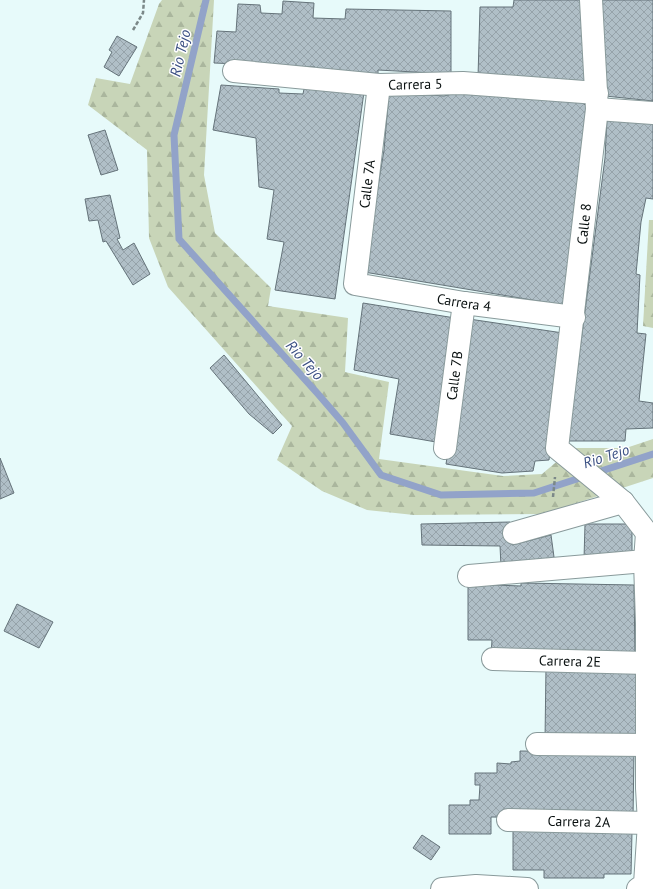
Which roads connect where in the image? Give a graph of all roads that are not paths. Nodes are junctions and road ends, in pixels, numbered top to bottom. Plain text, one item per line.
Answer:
1 (592, 0) edge
2 (234, 71) dead end
3 (379, 85) junction
4 (597, 101) junction
5 (653, 113) edge
6 (355, 284) joint
7 (464, 303) junction
8 (574, 317) junction
9 (445, 448) dead end
10 (618, 498) junction
11 (514, 533) dead end
12 (650, 533) edge
13 (645, 561) junction
14 (469, 576) dead end
15 (650, 624) edge
16 (493, 659) dead end
17 (647, 663) junction
18 (650, 708) edge
19 (537, 744) dead end
20 (647, 745) junction
21 (650, 788) edge
22 (508, 820) dead end
23 (649, 822) junction
24 (442, 889) edge
25 (527, 889) edge
26 (638, 889) edge

1 - 4 street, Calle 8
2 - 3 street, Carrera 5
3 - 4 street, Carrera 5
3 - 6 street, Calle 7A
4 - 5 street, Carrera 5
4 - 8 street, Calle 8
6 - 7 street, Carrera 4
7 - 8 street, Carrera 4
7 - 9 street, Calle 7B
8 - 10 street, Calle 8
10 - 11 street
10 - 12 street
12 - 13 street
13 - 14 street
13 - 15 street
15 - 17 street
16 - 17 street, Carrera 2E
17 - 18 street
18 - 20 street
19 - 20 street
20 - 21 street
21 - 23 street
22 - 23 street, Carrera 2A
23 - 26 street
24 - 25 street

